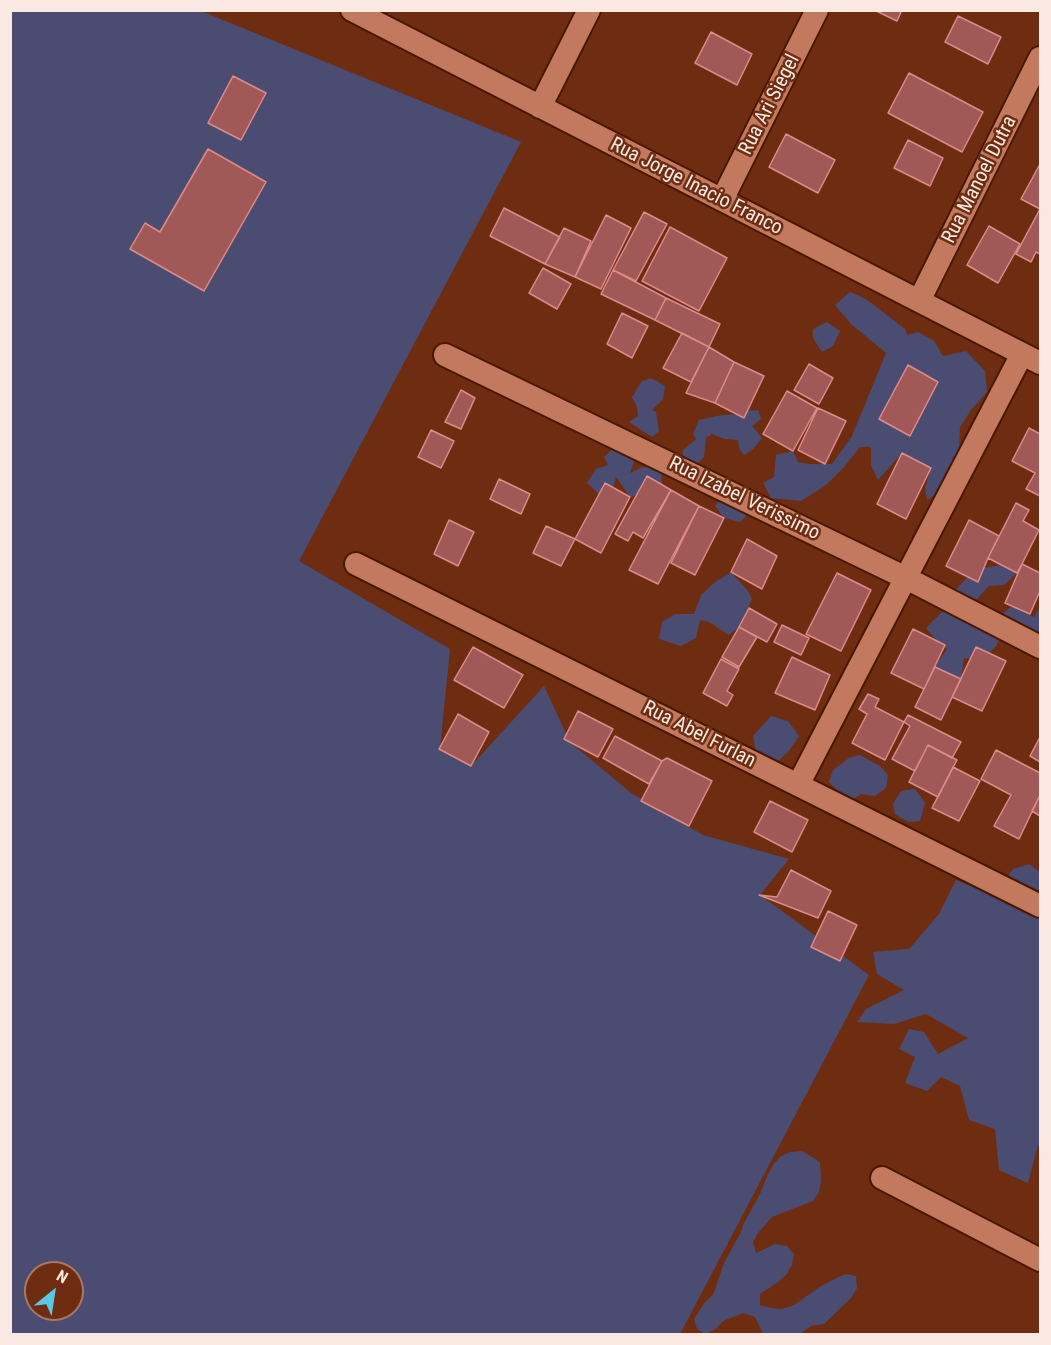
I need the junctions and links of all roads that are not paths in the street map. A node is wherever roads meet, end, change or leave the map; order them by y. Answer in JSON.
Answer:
{"nodes":[{"id":1,"x":352,"y":10,"type":"edge"},
{"id":2,"x":589,"y":10,"type":"edge"},
{"id":3,"x":817,"y":10,"type":"edge"},
{"id":4,"x":1041,"y":58,"type":"edge"},
{"id":5,"x":540,"y":107,"type":"junction"},
{"id":6,"x":722,"y":200,"type":"junction"},
{"id":7,"x":919,"y":301,"type":"junction"},
{"id":8,"x":445,"y":355,"type":"dead end"},
{"id":9,"x":1031,"y":359,"type":"edge"},
{"id":10,"x":356,"y":564,"type":"dead end"},
{"id":11,"x":906,"y":578,"type":"junction"},
{"id":12,"x":1041,"y":647,"type":"edge"},
{"id":13,"x":798,"y":785,"type":"junction"},
{"id":14,"x":1041,"y":906,"type":"edge"},
{"id":15,"x":882,"y":1178,"type":"dead end"},
{"id":16,"x":1041,"y":1260,"type":"edge"}],
"edges":[{"from":1,"to":5,"type":"street","name":"Rua Jorge Inacio Franco"},
{"from":2,"to":5,"type":"street"},
{"from":3,"to":6,"type":"street","name":"Rua Ari Siegel"},
{"from":4,"to":7,"type":"street","name":"Rua Manoel Dutra"},
{"from":5,"to":6,"type":"street","name":"Rua Jorge Inacio Franco"},
{"from":6,"to":7,"type":"street","name":"Rua Jorge Inacio Franco"},
{"from":7,"to":9,"type":"street","name":"Rua Jorge Inacio Franco"},
{"from":8,"to":11,"type":"street","name":"Rua Izabel Verissimo"},
{"from":9,"to":11,"type":"street"},
{"from":10,"to":13,"type":"street","name":"Rua Abel Furlan"},
{"from":11,"to":12,"type":"street","name":"Rua Izabel Verissimo"},
{"from":11,"to":13,"type":"street"},
{"from":13,"to":14,"type":"street","name":"Rua Abel Furlan"},
{"from":15,"to":16,"type":"street"}]}
